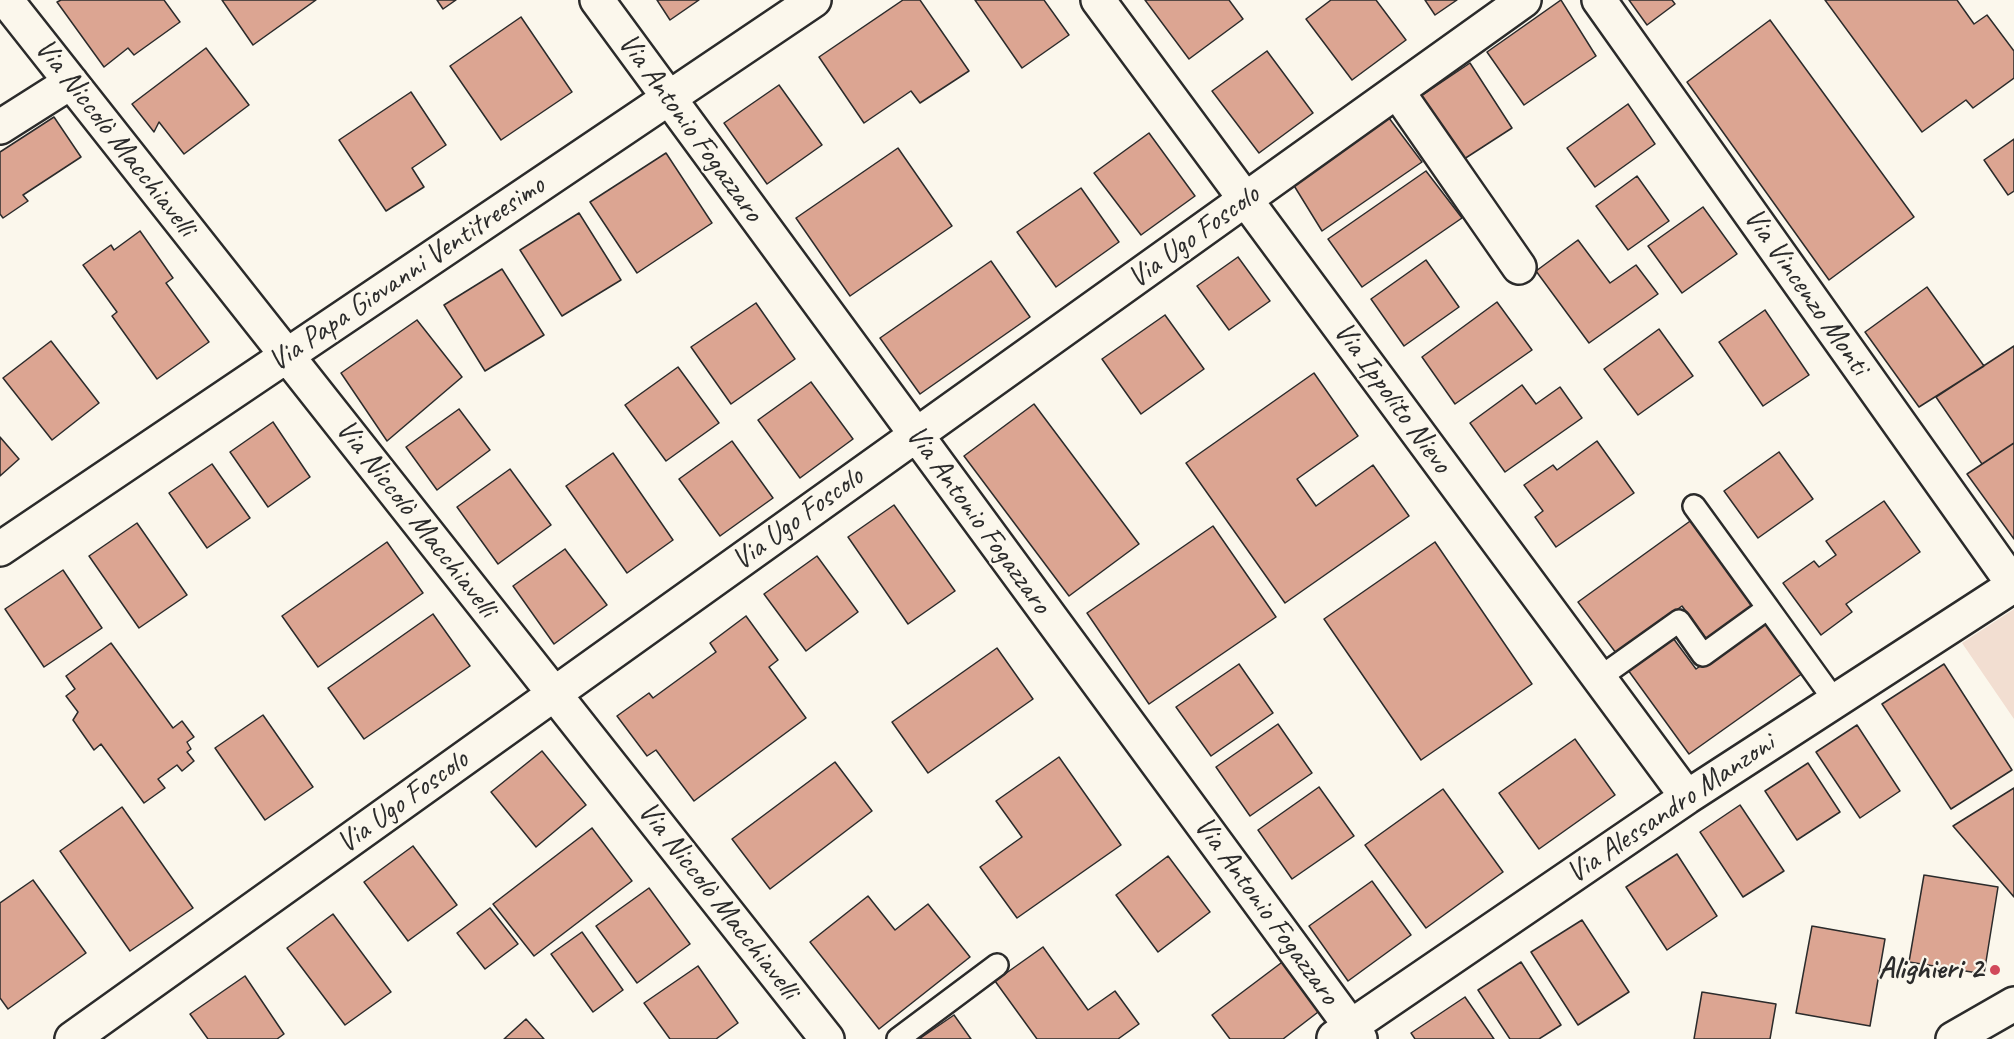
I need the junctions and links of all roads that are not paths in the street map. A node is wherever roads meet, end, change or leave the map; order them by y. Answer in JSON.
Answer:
{"nodes":[{"id":1,"x":6,"y":0,"type":"edge"},
{"id":2,"x":597,"y":0,"type":"edge"},
{"id":3,"x":814,"y":0,"type":"edge"},
{"id":4,"x":1098,"y":0,"type":"edge"},
{"id":5,"x":1524,"y":0,"type":"edge"},
{"id":6,"x":1599,"y":0,"type":"edge"},
{"id":7,"x":71,"y":82,"type":"junction"},
{"id":8,"x":1397,"y":92,"type":"junction"},
{"id":9,"x":667,"y":98,"type":"junction"},
{"id":10,"x":0,"y":127,"type":"edge"},
{"id":11,"x":1246,"y":200,"type":"junction"},
{"id":12,"x":1519,"y":267,"type":"dead end"},
{"id":13,"x":286,"y":355,"type":"junction"},
{"id":14,"x":915,"y":435,"type":"junction"},
{"id":15,"x":1694,"y":506,"type":"dead end"},
{"id":16,"x":0,"y":549,"type":"edge"},
{"id":17,"x":2014,"y":585,"type":"edge"},
{"id":18,"x":1768,"y":608,"type":"junction"},
{"id":19,"x":1599,"y":678,"type":"junction"},
{"id":20,"x":554,"y":694,"type":"junction"},
{"id":21,"x":1835,"y":701,"type":"junction"},
{"id":22,"x":1687,"y":796,"type":"junction"},
{"id":23,"x":998,"y":965,"type":"dead end"},
{"id":24,"x":2014,"y":1004,"type":"edge"},
{"id":25,"x":1348,"y":1034,"type":"edge"},
{"id":26,"x":818,"y":1036,"type":"edge"},
{"id":27,"x":72,"y":1039,"type":"edge"},
{"id":28,"x":898,"y":1039,"type":"edge"},
{"id":29,"x":1953,"y":1039,"type":"edge"}],
"edges":[{"from":1,"to":7,"type":"street","name":"Via Niccolò Macchiavelli"},
{"from":2,"to":9,"type":"street","name":"Via Antonio Fogazzaro"},
{"from":3,"to":9,"type":"street","name":"Via Papa Giovanni Ventitreesimo"},
{"from":4,"to":11,"type":"street","name":"Via Ippolito Nievo"},
{"from":5,"to":8,"type":"street","name":"Via Ugo Foscolo"},
{"from":6,"to":17,"type":"street","name":"Via Vincenzo Monti"},
{"from":7,"to":10,"type":"street"},
{"from":7,"to":13,"type":"street","name":"Via Niccolò Macchiavelli"},
{"from":8,"to":11,"type":"street","name":"Via Ugo Foscolo"},
{"from":8,"to":12,"type":"street"},
{"from":9,"to":13,"type":"street","name":"Via Papa Giovanni Ventitreesimo"},
{"from":9,"to":14,"type":"street","name":"Via Antonio Fogazzaro"},
{"from":11,"to":14,"type":"street","name":"Via Ugo Foscolo"},
{"from":11,"to":19,"type":"street","name":"Via Ippolito Nievo"},
{"from":13,"to":16,"type":"street","name":"Via Papa Giovanni Ventitreesimo"},
{"from":13,"to":20,"type":"street","name":"Via Niccolò Macchiavelli"},
{"from":14,"to":20,"type":"street","name":"Via Ugo Foscolo"},
{"from":14,"to":25,"type":"street","name":"Via Antonio Fogazzaro"},
{"from":15,"to":18,"type":"lane"},
{"from":17,"to":21,"type":"street","name":"Via Alessandro Manzoni"},
{"from":18,"to":19,"type":"lane"},
{"from":18,"to":21,"type":"lane"},
{"from":19,"to":22,"type":"street","name":"Via Ippolito Nievo"},
{"from":20,"to":26,"type":"street","name":"Via Niccolò Macchiavelli"},
{"from":20,"to":27,"type":"street","name":"Via Ugo Foscolo"},
{"from":21,"to":22,"type":"street","name":"Via Alessandro Manzoni"},
{"from":22,"to":25,"type":"street","name":"Via Alessandro Manzoni"},
{"from":23,"to":28,"type":"lane"},
{"from":24,"to":29,"type":"street"}]}
